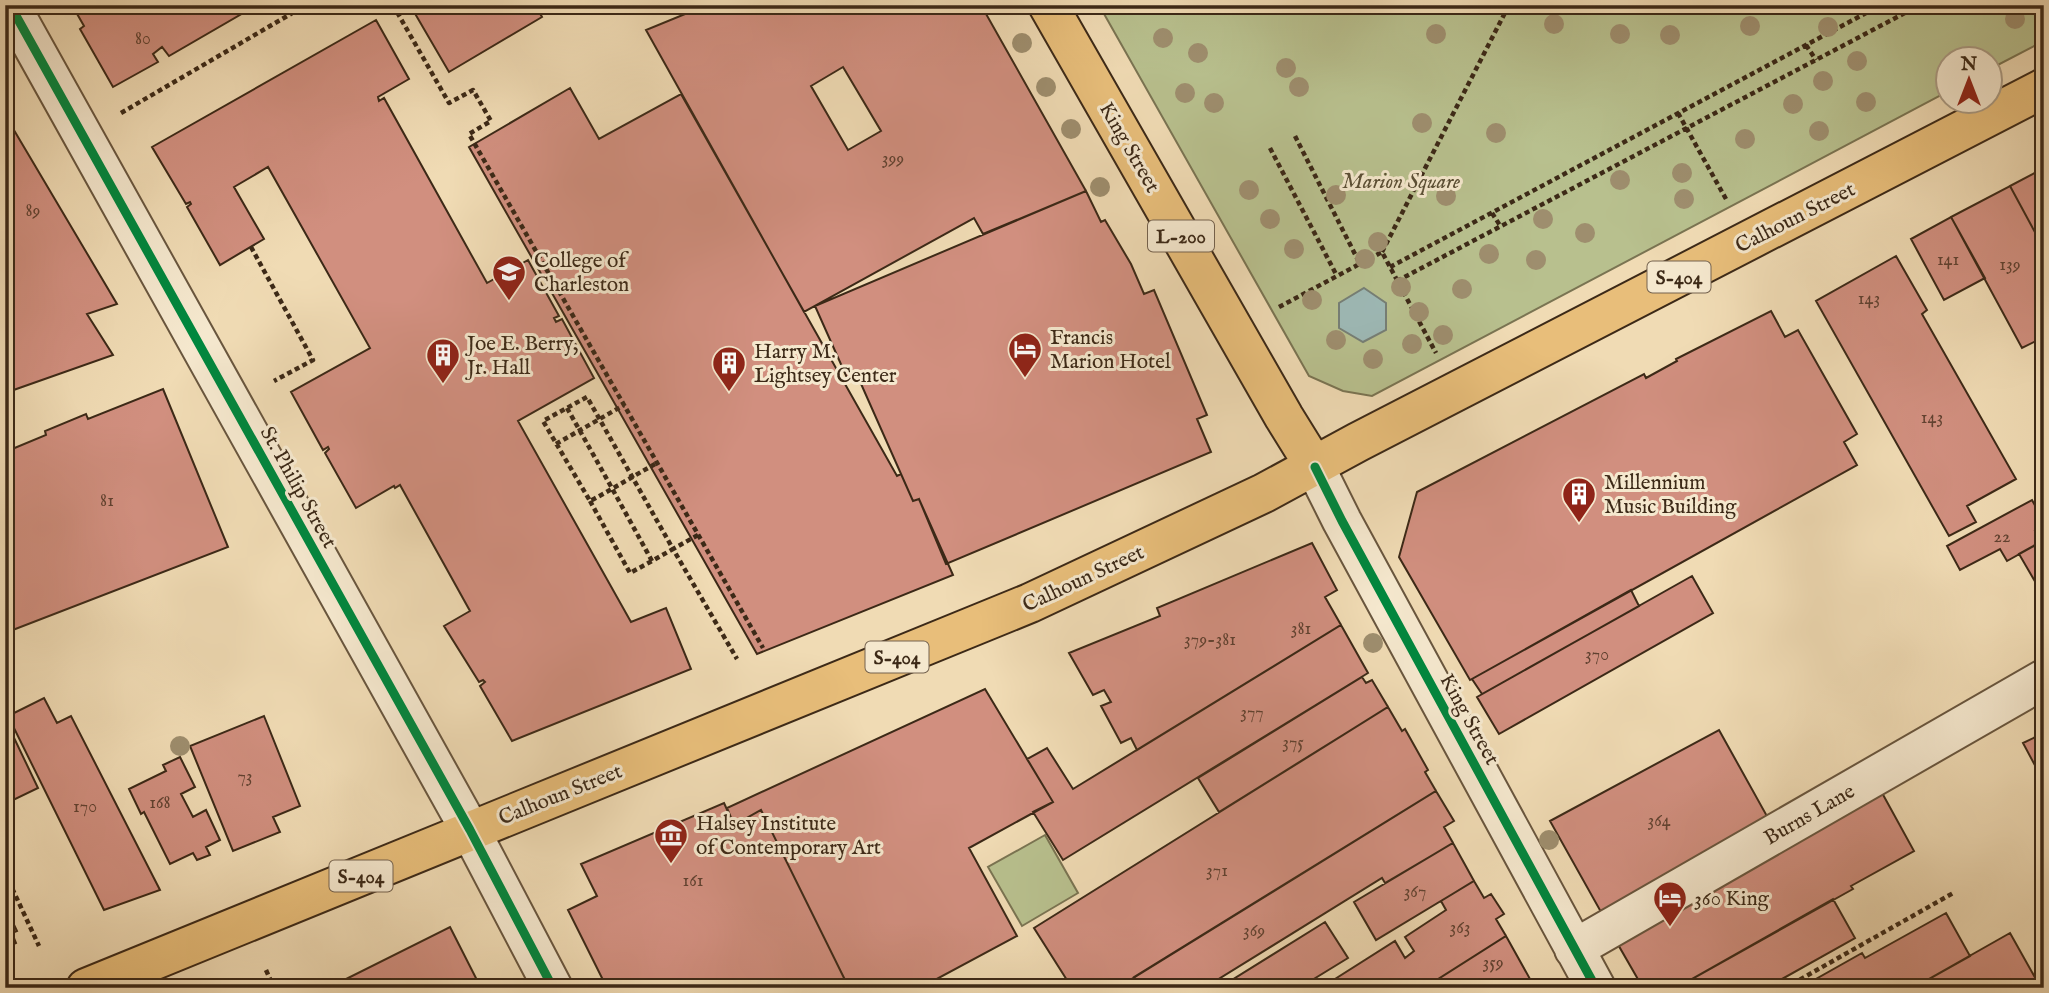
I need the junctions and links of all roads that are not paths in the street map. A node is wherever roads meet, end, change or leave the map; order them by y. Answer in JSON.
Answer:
{"nodes":[{"id":1,"x":10,"y":5,"type":"edge"},
{"id":2,"x":1048,"y":5,"type":"edge"},
{"id":3,"x":2044,"y":88,"type":"edge"},
{"id":4,"x":1315,"y":467,"type":"junction"},
{"id":5,"x":2044,"y":679,"type":"edge"},
{"id":6,"x":470,"y":830,"type":"junction"},
{"id":7,"x":1574,"y":949,"type":"junction"},
{"id":8,"x":86,"y":988,"type":"edge"},
{"id":9,"x":552,"y":988,"type":"edge"},
{"id":10,"x":1596,"y":988,"type":"edge"}],
"edges":[{"from":1,"to":6,"type":"street","name":"St. Philip Street"},
{"from":2,"to":4,"type":"main road","name":"King Street","number":"L-200"},
{"from":3,"to":4,"type":"main road","name":"Calhoun Street","number":"S-404"},
{"from":4,"to":6,"type":"main road","name":"Calhoun Street","number":"S-404"},
{"from":4,"to":7,"type":"street","name":"King Street"},
{"from":5,"to":7,"type":"street","name":"Burns Lane"},
{"from":6,"to":8,"type":"main road","name":"Calhoun Street","number":"S-404"},
{"from":6,"to":9,"type":"street","name":"St. Philip Street"},
{"from":7,"to":10,"type":"street","name":"King Street"}]}
